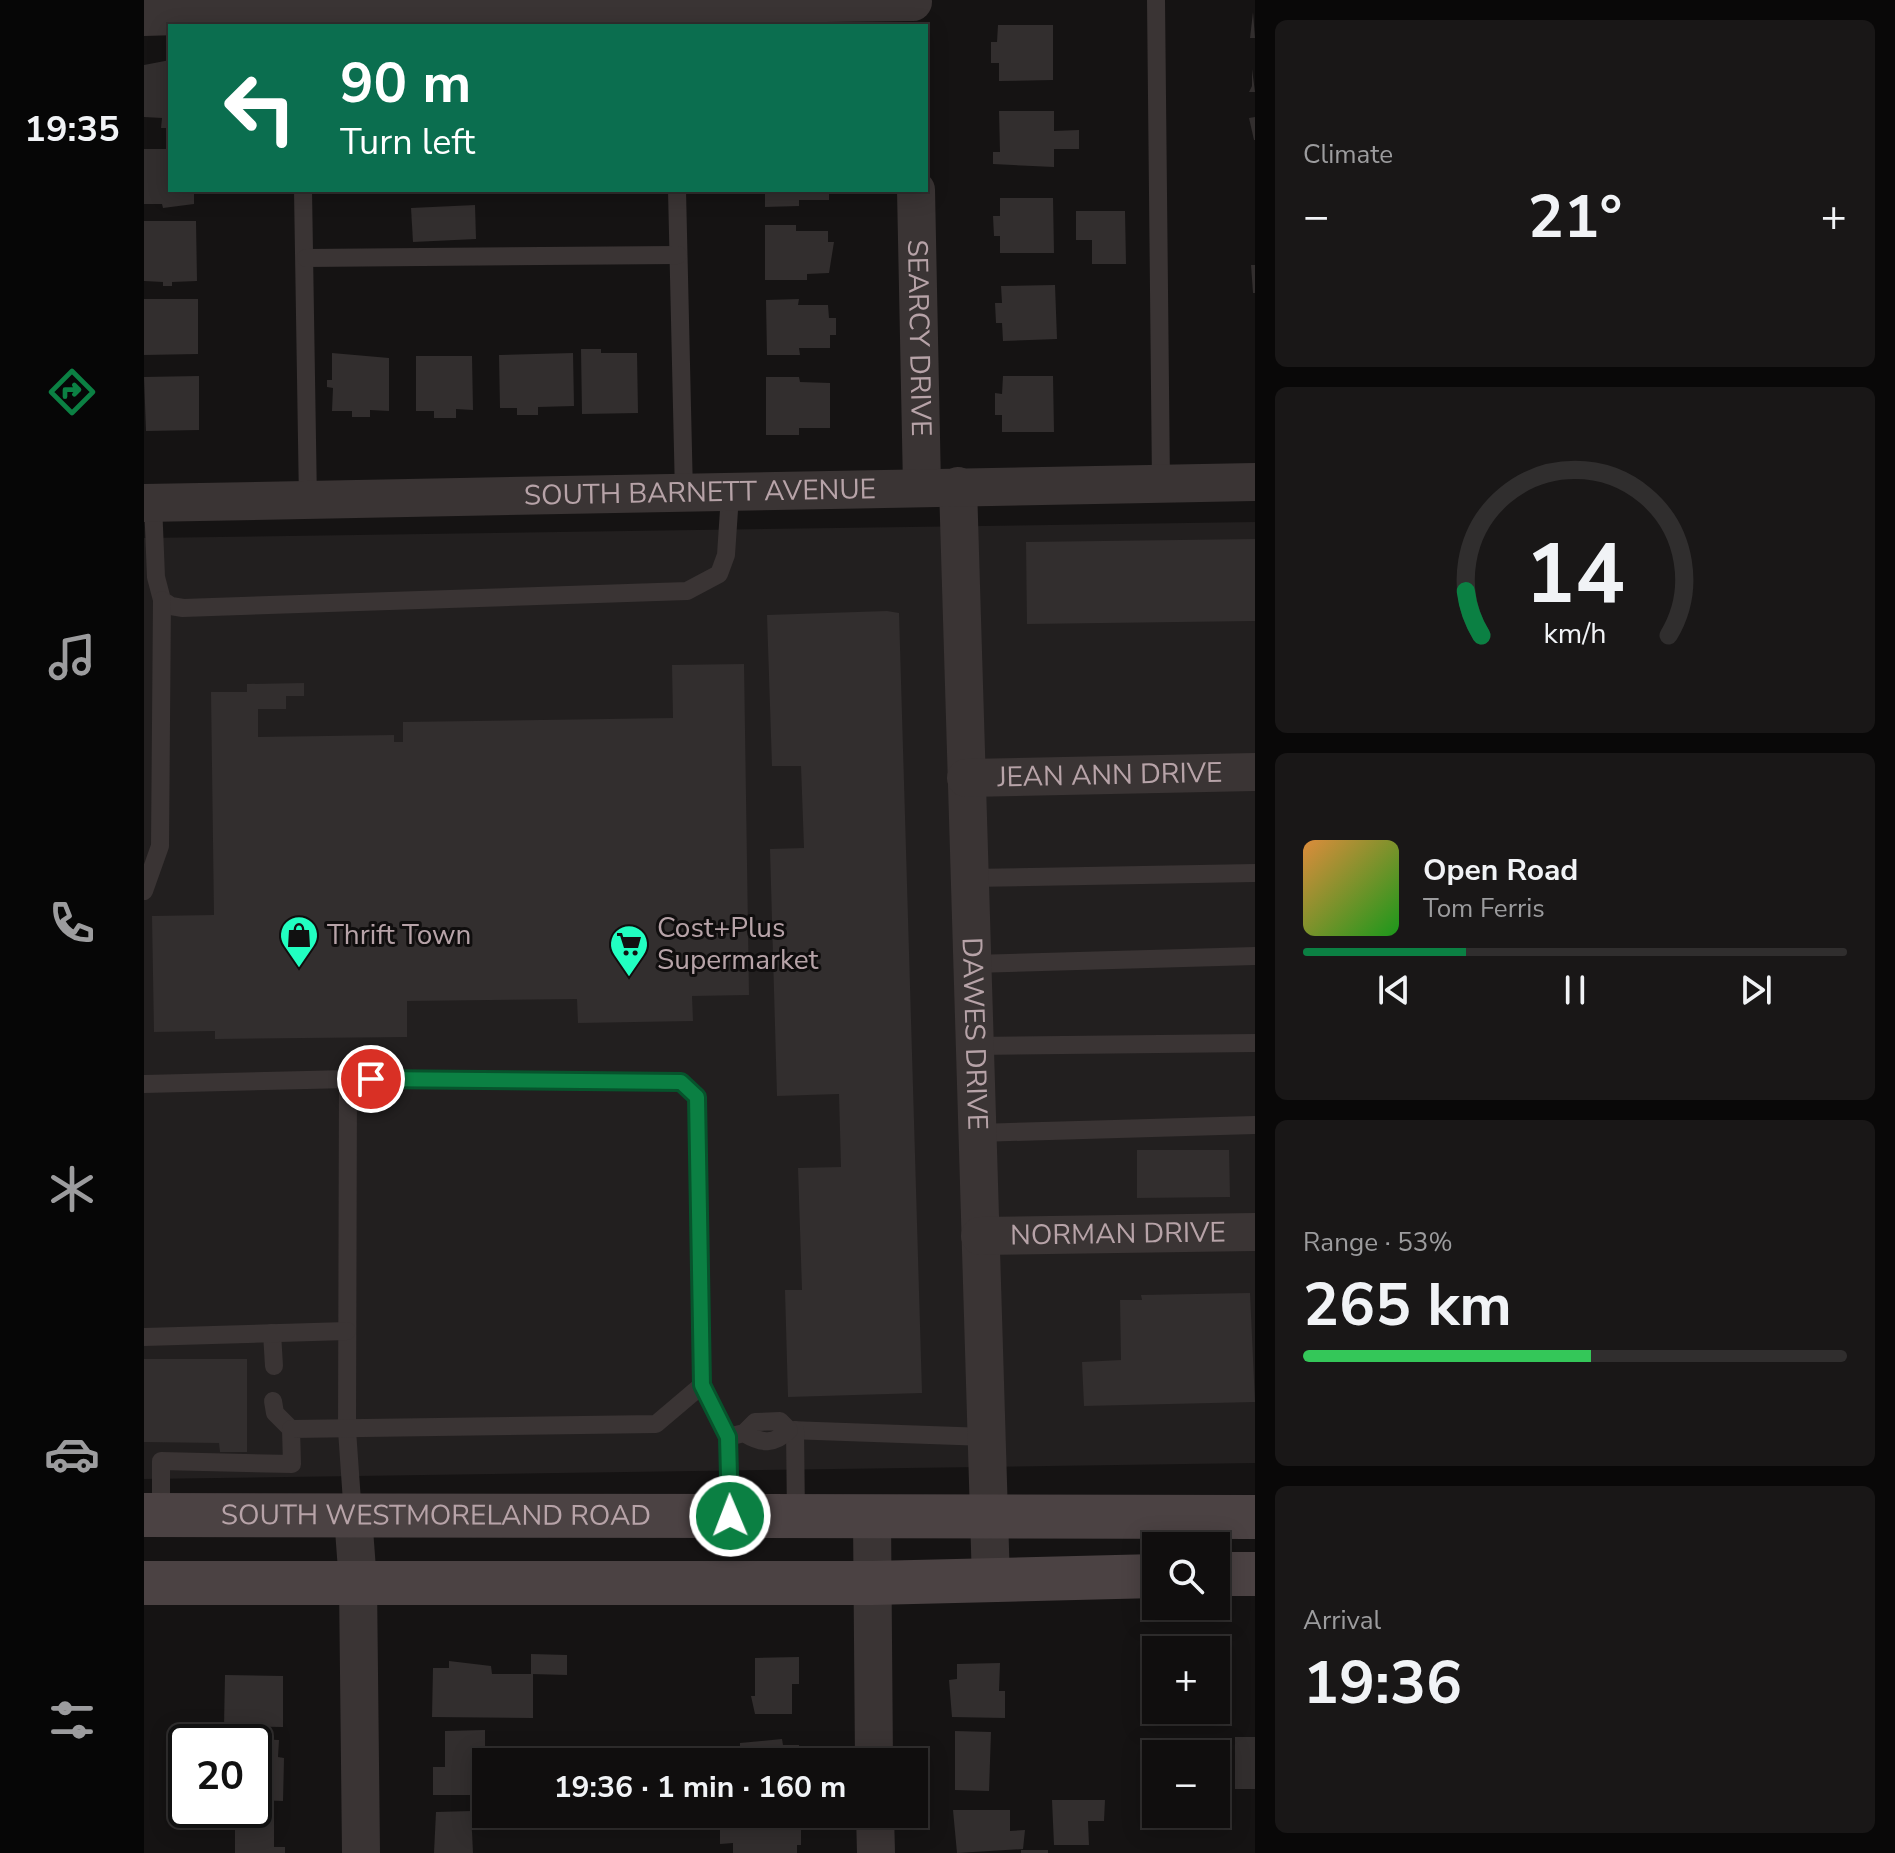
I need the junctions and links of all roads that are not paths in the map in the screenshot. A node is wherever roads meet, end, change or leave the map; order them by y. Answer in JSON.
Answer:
{"nodes":[{"id":1,"x":1156,"y":0,"type":"edge"},
{"id":2,"x":830,"y":2,"type":"edge"},
{"id":3,"x":489,"y":4,"type":"edge"},
{"id":4,"x":913,"y":9,"type":"edge"},
{"id":5,"x":673,"y":15,"type":"edge"},
{"id":6,"x":144,"y":17,"type":"edge"},
{"id":7,"x":296,"y":20,"type":"edge"},
{"id":8,"x":303,"y":192,"type":"edge"},
{"id":9,"x":677,"y":192,"type":"edge"},
{"id":10,"x":916,"y":192,"type":"edge"},
{"id":11,"x":678,"y":255,"type":"junction"},
{"id":12,"x":306,"y":258,"type":"junction"},
{"id":13,"x":1255,"y":482,"type":"edge"},
{"id":14,"x":1161,"y":484,"type":"junction"},
{"id":15,"x":940,"y":486,"type":"junction"},
{"id":16,"x":684,"y":494,"type":"junction"},
{"id":17,"x":730,"y":495,"type":"junction"},
{"id":18,"x":308,"y":502,"type":"junction"},
{"id":19,"x":149,"y":503,"type":"edge"},
{"id":20,"x":162,"y":600,"type":"junction"},
{"id":21,"x":1255,"y":772,"type":"edge"},
{"id":22,"x":966,"y":778,"type":"junction"},
{"id":23,"x":1255,"y":873,"type":"edge"},
{"id":24,"x":969,"y":878,"type":"junction"},
{"id":25,"x":144,"y":891,"type":"edge"},
{"id":26,"x":1255,"y":956,"type":"edge"},
{"id":27,"x":972,"y":964,"type":"junction"},
{"id":28,"x":1255,"y":1043,"type":"edge"},
{"id":29,"x":974,"y":1046,"type":"junction"},
{"id":30,"x":348,"y":1079,"type":"junction"},
{"id":31,"x":144,"y":1084,"type":"edge"},
{"id":32,"x":1255,"y":1125,"type":"edge"},
{"id":33,"x":977,"y":1133,"type":"junction"},
{"id":34,"x":1255,"y":1232,"type":"edge"},
{"id":35,"x":980,"y":1236,"type":"junction"},
{"id":36,"x":347,"y":1331,"type":"junction"},
{"id":37,"x":272,"y":1333,"type":"junction"},
{"id":38,"x":144,"y":1337,"type":"edge"},
{"id":39,"x":274,"y":1366,"type":"dead end"},
{"id":40,"x":702,"y":1385,"type":"junction"},
{"id":41,"x":273,"y":1401,"type":"dead end"},
{"id":42,"x":291,"y":1429,"type":"junction"},
{"id":43,"x":347,"y":1430,"type":"junction"},
{"id":44,"x":792,"y":1430,"type":"junction"},
{"id":45,"x":736,"y":1435,"type":"junction"},
{"id":46,"x":986,"y":1437,"type":"junction"},
{"id":47,"x":153,"y":1461,"type":"edge"},
{"id":48,"x":153,"y":1515,"type":"edge"},
{"id":49,"x":353,"y":1516,"type":"junction"},
{"id":50,"x":730,"y":1516,"type":"junction"},
{"id":51,"x":796,"y":1517,"type":"junction"},
{"id":52,"x":1255,"y":1517,"type":"edge"},
{"id":53,"x":872,"y":1518,"type":"junction"},
{"id":54,"x":989,"y":1518,"type":"junction"},
{"id":55,"x":1230,"y":1574,"type":"edge"},
{"id":56,"x":1255,"y":1574,"type":"edge"},
{"id":57,"x":1142,"y":1577,"type":"edge"},
{"id":58,"x":991,"y":1582,"type":"junction"},
{"id":59,"x":144,"y":1583,"type":"edge"},
{"id":60,"x":358,"y":1583,"type":"junction"},
{"id":61,"x":872,"y":1583,"type":"junction"},
{"id":62,"x":874,"y":1748,"type":"edge"},
{"id":63,"x":875,"y":1828,"type":"edge"},
{"id":64,"x":361,"y":1853,"type":"edge"},
{"id":65,"x":876,"y":1853,"type":"edge"}],
"edges":[{"from":1,"to":14,"type":"lane"},
{"from":2,"to":4,"type":"street"},
{"from":2,"to":5,"type":"street"},
{"from":3,"to":5,"type":"street"},
{"from":3,"to":7,"type":"street"},
{"from":6,"to":7,"type":"street"},
{"from":8,"to":12,"type":"lane"},
{"from":9,"to":11,"type":"lane"},
{"from":10,"to":15,"type":"street","name":"SEARCY DRIVE"},
{"from":11,"to":12,"type":"lane"},
{"from":11,"to":16,"type":"lane"},
{"from":12,"to":18,"type":"lane"},
{"from":13,"to":14,"type":"street","name":"SOUTH BARNETT AVENUE"},
{"from":14,"to":15,"type":"street","name":"SOUTH BARNETT AVENUE"},
{"from":15,"to":17,"type":"street","name":"SOUTH BARNETT AVENUE"},
{"from":15,"to":22,"type":"street","name":"DAWES DRIVE"},
{"from":16,"to":17,"type":"street","name":"SOUTH BARNETT AVENUE"},
{"from":16,"to":18,"type":"street","name":"SOUTH BARNETT AVENUE"},
{"from":17,"to":20,"type":"lane"},
{"from":18,"to":19,"type":"street","name":"SOUTH BARNETT AVENUE"},
{"from":19,"to":20,"type":"lane"},
{"from":20,"to":25,"type":"lane"},
{"from":21,"to":22,"type":"street","name":"JEAN ANN DRIVE"},
{"from":22,"to":24,"type":"street","name":"DAWES DRIVE"},
{"from":23,"to":24,"type":"lane"},
{"from":24,"to":27,"type":"street","name":"DAWES DRIVE"},
{"from":26,"to":27,"type":"lane"},
{"from":27,"to":29,"type":"street","name":"DAWES DRIVE"},
{"from":28,"to":29,"type":"lane"},
{"from":29,"to":33,"type":"street","name":"DAWES DRIVE"},
{"from":30,"to":31,"type":"lane"},
{"from":30,"to":36,"type":"lane"},
{"from":30,"to":40,"type":"lane"},
{"from":32,"to":33,"type":"lane"},
{"from":33,"to":35,"type":"street","name":"DAWES DRIVE"},
{"from":34,"to":35,"type":"street","name":"NORMAN DRIVE"},
{"from":35,"to":46,"type":"street","name":"DAWES DRIVE"},
{"from":36,"to":37,"type":"lane"},
{"from":36,"to":43,"type":"lane"},
{"from":37,"to":38,"type":"lane"},
{"from":37,"to":39,"type":"lane"},
{"from":40,"to":43,"type":"lane"},
{"from":40,"to":45,"type":"lane"},
{"from":41,"to":42,"type":"lane"},
{"from":42,"to":43,"type":"lane"},
{"from":42,"to":47,"type":"lane"},
{"from":43,"to":49,"type":"lane"},
{"from":44,"to":45,"type":"lane"},
{"from":44,"to":46,"type":"lane"},
{"from":44,"to":51,"type":"lane"},
{"from":45,"to":50,"type":"lane"},
{"from":46,"to":54,"type":"street","name":"DAWES DRIVE"},
{"from":47,"to":48,"type":"lane"},
{"from":48,"to":49,"type":"main road","name":"SOUTH WESTMORELAND ROAD"},
{"from":49,"to":50,"type":"main road","name":"SOUTH WESTMORELAND ROAD"},
{"from":49,"to":60,"type":"street"},
{"from":50,"to":51,"type":"main road","name":"SOUTH WESTMORELAND ROAD"},
{"from":51,"to":53,"type":"main road","name":"SOUTH WESTMORELAND ROAD"},
{"from":52,"to":54,"type":"main road","name":"SOUTH WESTMORELAND ROAD"},
{"from":53,"to":54,"type":"main road","name":"SOUTH WESTMORELAND ROAD"},
{"from":53,"to":61,"type":"street"},
{"from":54,"to":58,"type":"street","name":"DAWES DRIVE"},
{"from":55,"to":56,"type":"main road"},
{"from":57,"to":58,"type":"main road"},
{"from":58,"to":61,"type":"main road"},
{"from":59,"to":60,"type":"main road"},
{"from":60,"to":61,"type":"main road"},
{"from":60,"to":64,"type":"street"},
{"from":61,"to":62,"type":"street"},
{"from":63,"to":65,"type":"street"}]}
